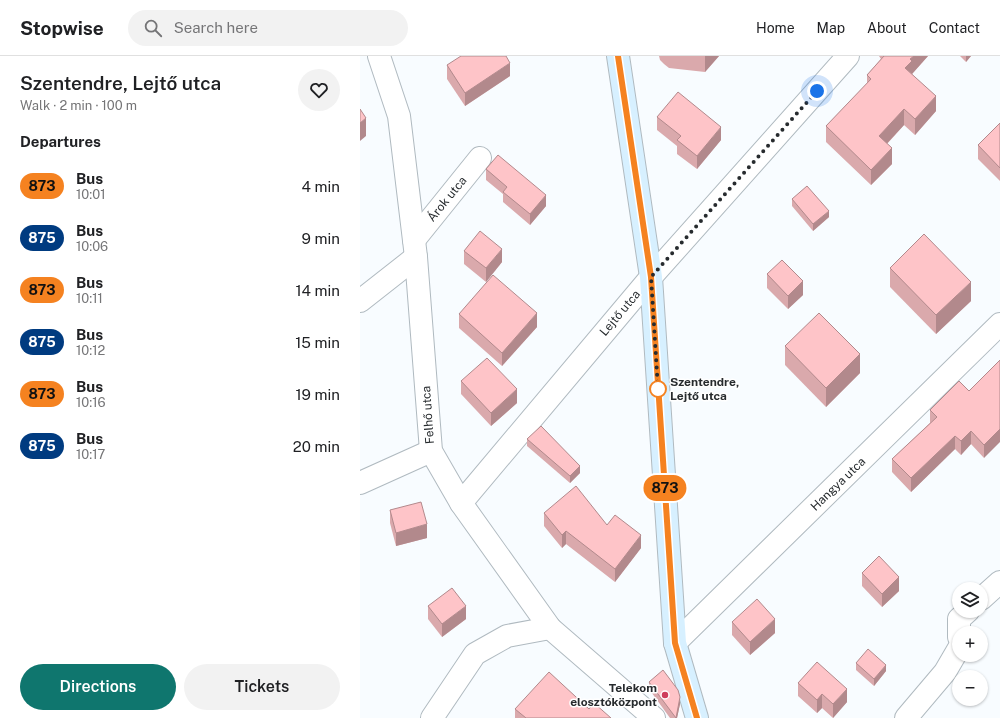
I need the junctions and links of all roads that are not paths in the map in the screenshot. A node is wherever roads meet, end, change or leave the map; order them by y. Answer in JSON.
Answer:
{"nodes":[{"id":1,"x":378,"y":56,"type":"edge"},
{"id":2,"x":618,"y":56,"type":"edge"},
{"id":3,"x":848,"y":56,"type":"edge"},
{"id":4,"x":480,"y":158,"type":"dead end"},
{"id":5,"x":415,"y":248,"type":"junction"},
{"id":6,"x":651,"y":277,"type":"junction"},
{"id":7,"x":360,"y":301,"type":"edge"},
{"id":8,"x":1000,"y":324,"type":"edge"},
{"id":9,"x":431,"y":451,"type":"junction"},
{"id":10,"x":360,"y":483,"type":"edge"},
{"id":11,"x":461,"y":503,"type":"junction"},
{"id":12,"x":1000,"y":582,"type":"edge"},
{"id":13,"x":988,"y":593,"type":"edge"},
{"id":14,"x":550,"y":628,"type":"junction"},
{"id":15,"x":675,"y":643,"type":"junction"},
{"id":16,"x":952,"y":660,"type":"edge"},
{"id":17,"x":432,"y":718,"type":"edge"},
{"id":18,"x":654,"y":718,"type":"edge"},
{"id":19,"x":697,"y":718,"type":"edge"},
{"id":20,"x":906,"y":718,"type":"edge"}],
"edges":[{"from":1,"to":5,"type":"street","name":"Felhő utca"},
{"from":2,"to":6,"type":"street"},
{"from":3,"to":6,"type":"street","name":"Lejtő utca"},
{"from":4,"to":5,"type":"street","name":"Árok utca"},
{"from":5,"to":7,"type":"street","name":"Árok utca"},
{"from":5,"to":9,"type":"street","name":"Felhő utca"},
{"from":6,"to":11,"type":"street","name":"Lejtő utca"},
{"from":6,"to":15,"type":"street"},
{"from":8,"to":15,"type":"street","name":"Hangya utca"},
{"from":9,"to":10,"type":"street"},
{"from":9,"to":11,"type":"street","name":"Felhő utca"},
{"from":11,"to":14,"type":"street","name":"Felhő utca"},
{"from":12,"to":13,"type":"street"},
{"from":14,"to":17,"type":"street"},
{"from":14,"to":18,"type":"street","name":"Felhő utca"},
{"from":15,"to":19,"type":"street"},
{"from":16,"to":20,"type":"street"}]}
